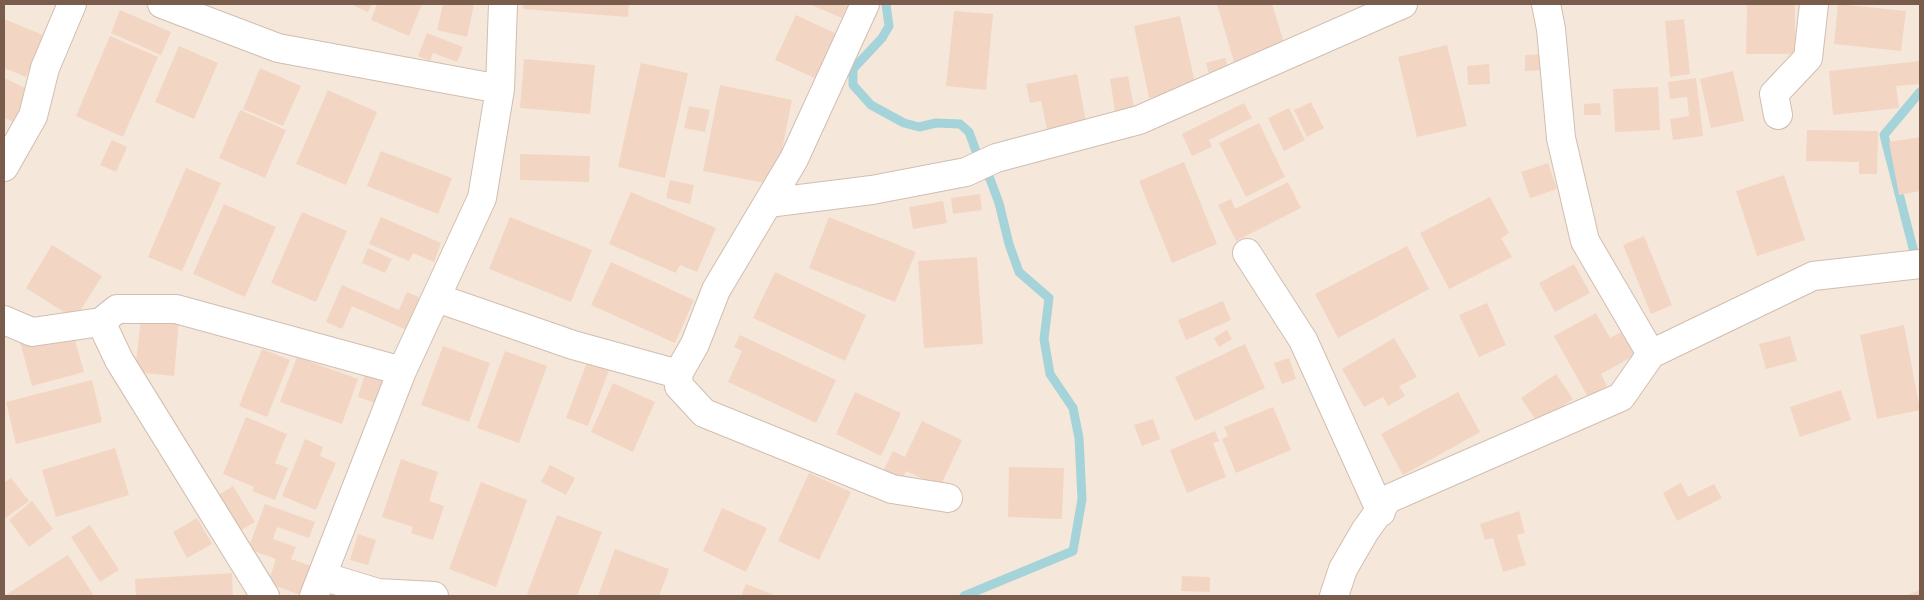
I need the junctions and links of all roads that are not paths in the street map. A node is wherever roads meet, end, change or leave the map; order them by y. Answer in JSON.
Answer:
{"nodes":[{"id":1,"x":72,"y":4,"type":"edge"},
{"id":2,"x":162,"y":4,"type":"edge"},
{"id":3,"x":504,"y":4,"type":"edge"},
{"id":4,"x":865,"y":4,"type":"edge"},
{"id":5,"x":1403,"y":4,"type":"edge"},
{"id":6,"x":1546,"y":4,"type":"edge"},
{"id":7,"x":1814,"y":4,"type":"edge"},
{"id":8,"x":500,"y":89,"type":"junction"},
{"id":9,"x":1778,"y":115,"type":"dead end"},
{"id":10,"x":4,"y":167,"type":"edge"},
{"id":11,"x":768,"y":203,"type":"junction"},
{"id":12,"x":1247,"y":253,"type":"dead end"},
{"id":13,"x":1920,"y":264,"type":"edge"},
{"id":14,"x":437,"y":298,"type":"junction"},
{"id":15,"x":4,"y":320,"type":"edge"},
{"id":16,"x":101,"y":322,"type":"junction"},
{"id":17,"x":1651,"y":354,"type":"junction"},
{"id":18,"x":402,"y":371,"type":"junction"},
{"id":19,"x":678,"y":374,"type":"junction"},
{"id":20,"x":948,"y":498,"type":"dead end"},
{"id":21,"x":1381,"y":512,"type":"junction"},
{"id":22,"x":318,"y":586,"type":"edge"},
{"id":23,"x":265,"y":596,"type":"edge"},
{"id":24,"x":434,"y":596,"type":"edge"},
{"id":25,"x":1334,"y":596,"type":"edge"}],
"edges":[{"from":1,"to":10,"type":"street"},
{"from":2,"to":8,"type":"street"},
{"from":3,"to":8,"type":"street"},
{"from":4,"to":11,"type":"street"},
{"from":5,"to":11,"type":"street"},
{"from":6,"to":17,"type":"street"},
{"from":7,"to":9,"type":"street"},
{"from":8,"to":14,"type":"street"},
{"from":11,"to":19,"type":"street"},
{"from":12,"to":21,"type":"street"},
{"from":13,"to":17,"type":"street"},
{"from":14,"to":18,"type":"street"},
{"from":14,"to":19,"type":"street"},
{"from":15,"to":16,"type":"street"},
{"from":16,"to":18,"type":"street"},
{"from":16,"to":23,"type":"street"},
{"from":17,"to":21,"type":"street"},
{"from":18,"to":22,"type":"street"},
{"from":19,"to":20,"type":"street"},
{"from":21,"to":25,"type":"street"},
{"from":22,"to":24,"type":"street"}]}
